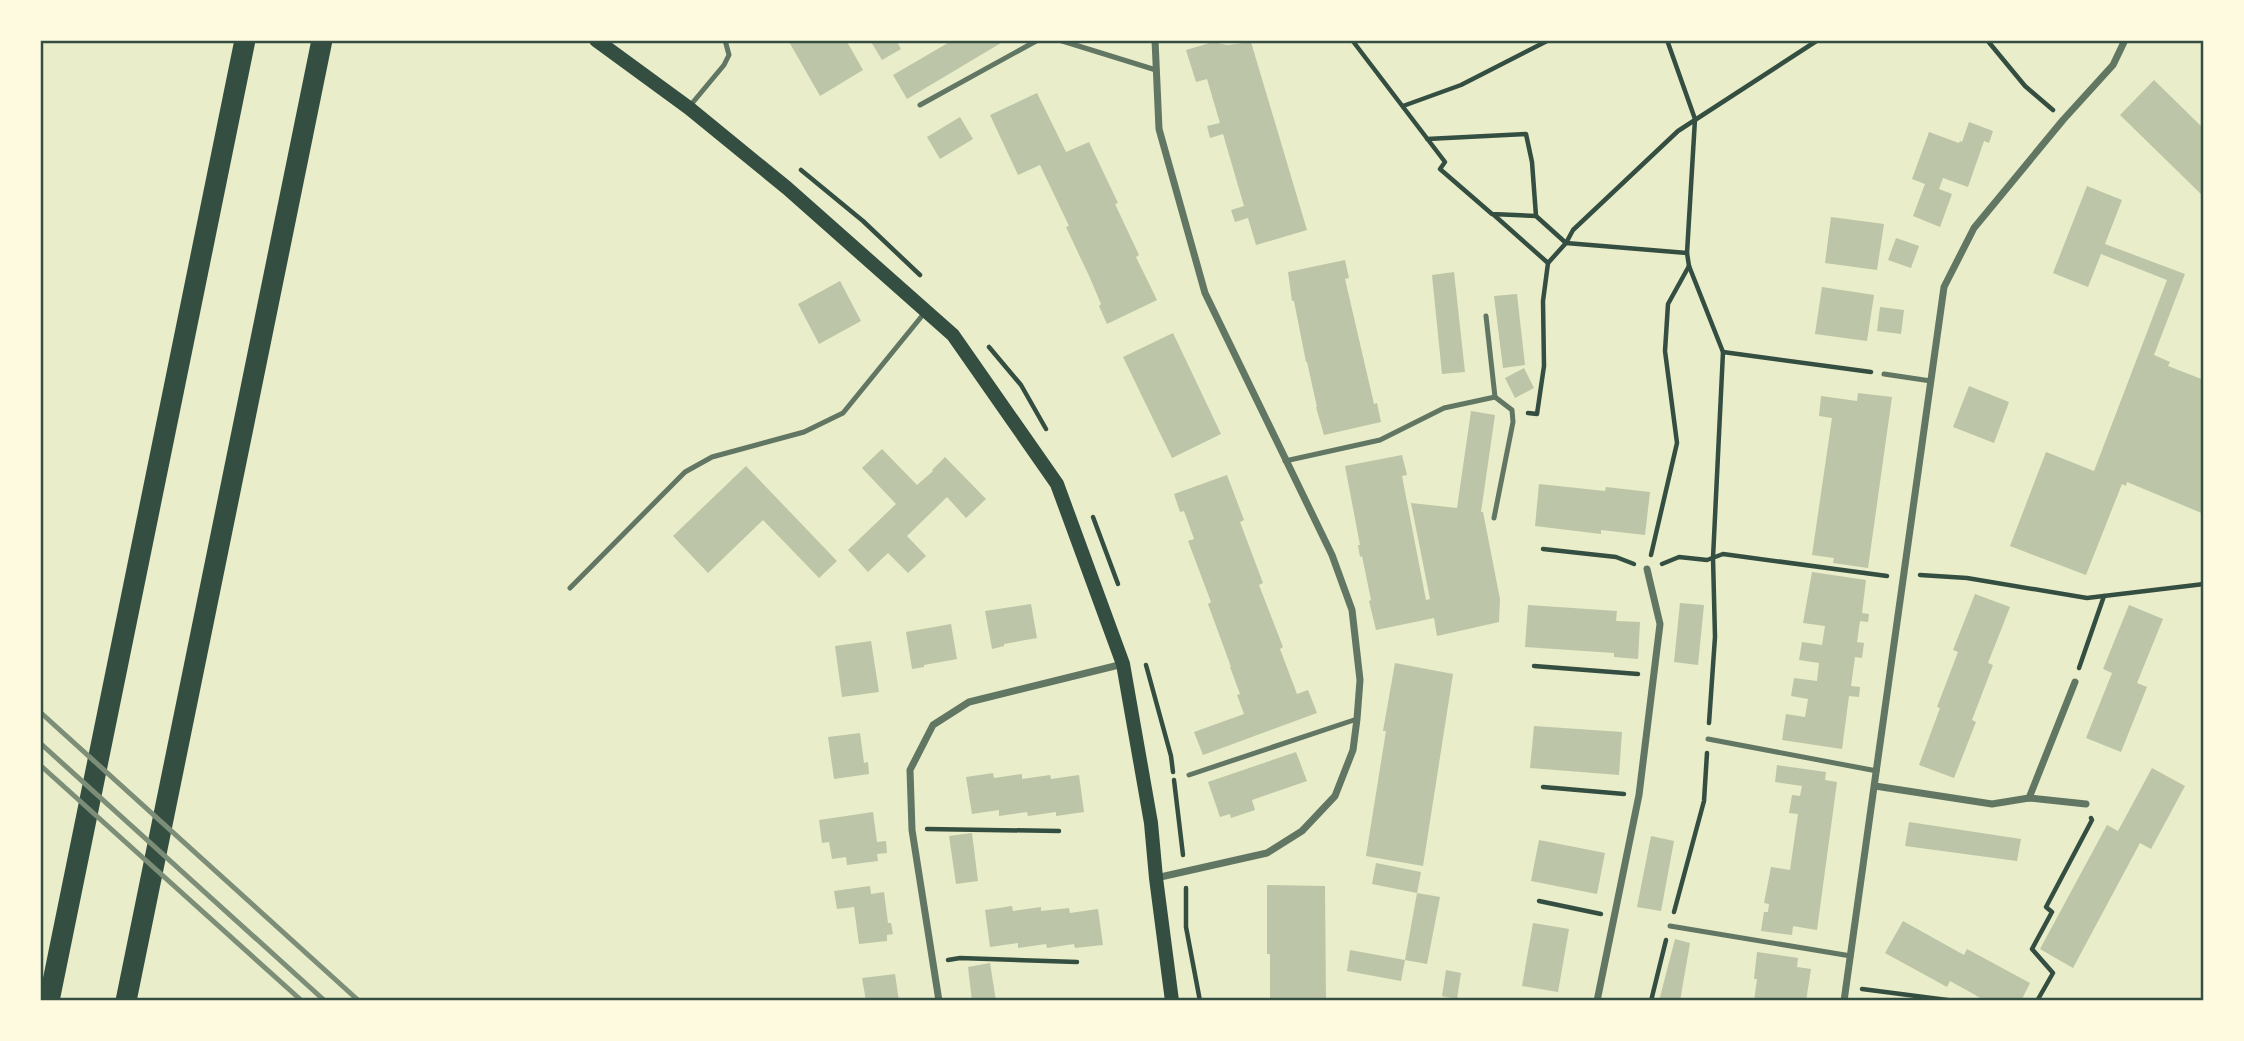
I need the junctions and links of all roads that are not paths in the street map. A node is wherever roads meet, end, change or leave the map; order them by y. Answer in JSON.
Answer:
{"nodes":[{"id":1,"x":245,"y":40,"type":"edge"},
{"id":2,"x":322,"y":40,"type":"edge"},
{"id":3,"x":596,"y":40,"type":"edge"},
{"id":4,"x":725,"y":40,"type":"edge"},
{"id":5,"x":1038,"y":40,"type":"edge"},
{"id":6,"x":1059,"y":40,"type":"edge"},
{"id":7,"x":1155,"y":40,"type":"edge"},
{"id":8,"x":2125,"y":40,"type":"edge"},
{"id":9,"x":1156,"y":71,"type":"junction"},
{"id":10,"x":920,"y":105,"type":"dead end"},
{"id":11,"x":689,"y":108,"type":"junction"},
{"id":12,"x":926,"y":311,"type":"junction"},
{"id":13,"x":1486,"y":316,"type":"dead end"},
{"id":14,"x":1884,"y":373,"type":"road end"},
{"id":15,"x":1931,"y":381,"type":"junction"},
{"id":16,"x":1495,"y":397,"type":"junction"},
{"id":17,"x":1285,"y":461,"type":"junction"},
{"id":18,"x":1494,"y":518,"type":"dead end"},
{"id":19,"x":1647,"y":569,"type":"road end"},
{"id":20,"x":570,"y":588,"type":"dead end"},
{"id":21,"x":1123,"y":664,"type":"junction"},
{"id":22,"x":2075,"y":682,"type":"road end"},
{"id":23,"x":1357,"y":719,"type":"junction"},
{"id":24,"x":1708,"y":739,"type":"road end"},
{"id":25,"x":1877,"y":771,"type":"junction"},
{"id":26,"x":1189,"y":775,"type":"dead end"},
{"id":27,"x":1875,"y":786,"type":"junction"},
{"id":28,"x":2029,"y":798,"type":"junction"},
{"id":29,"x":2086,"y":804,"type":"road end"},
{"id":30,"x":1156,"y":878,"type":"junction"},
{"id":31,"x":1670,"y":926,"type":"road end"},
{"id":32,"x":1851,"y":956,"type":"junction"},
{"id":33,"x":49,"y":1001,"type":"edge"},
{"id":34,"x":126,"y":1001,"type":"edge"},
{"id":35,"x":939,"y":1001,"type":"edge"},
{"id":36,"x":1172,"y":1001,"type":"edge"},
{"id":37,"x":1597,"y":1001,"type":"edge"},
{"id":38,"x":1844,"y":1001,"type":"edge"}],
"edges":[{"from":1,"to":33,"type":"highway"},
{"from":2,"to":34,"type":"highway"},
{"from":3,"to":11,"type":"main road"},
{"from":4,"to":11,"type":"lane"},
{"from":5,"to":10,"type":"lane"},
{"from":6,"to":9,"type":"lane"},
{"from":7,"to":9,"type":"street"},
{"from":8,"to":15,"type":"street"},
{"from":9,"to":17,"type":"street"},
{"from":11,"to":12,"type":"main road"},
{"from":12,"to":20,"type":"lane"},
{"from":12,"to":21,"type":"main road"},
{"from":13,"to":16,"type":"lane"},
{"from":14,"to":15,"type":"lane"},
{"from":15,"to":25,"type":"street"},
{"from":16,"to":17,"type":"lane"},
{"from":16,"to":18,"type":"lane"},
{"from":17,"to":23,"type":"street"},
{"from":19,"to":37,"type":"street"},
{"from":21,"to":30,"type":"main road"},
{"from":21,"to":35,"type":"street"},
{"from":22,"to":28,"type":"street"},
{"from":23,"to":26,"type":"lane"},
{"from":23,"to":30,"type":"street"},
{"from":24,"to":25,"type":"lane"},
{"from":25,"to":27,"type":"street"},
{"from":27,"to":28,"type":"street"},
{"from":27,"to":32,"type":"street"},
{"from":28,"to":29,"type":"street"},
{"from":30,"to":36,"type":"main road"},
{"from":31,"to":32,"type":"lane"},
{"from":32,"to":38,"type":"street"}]}
